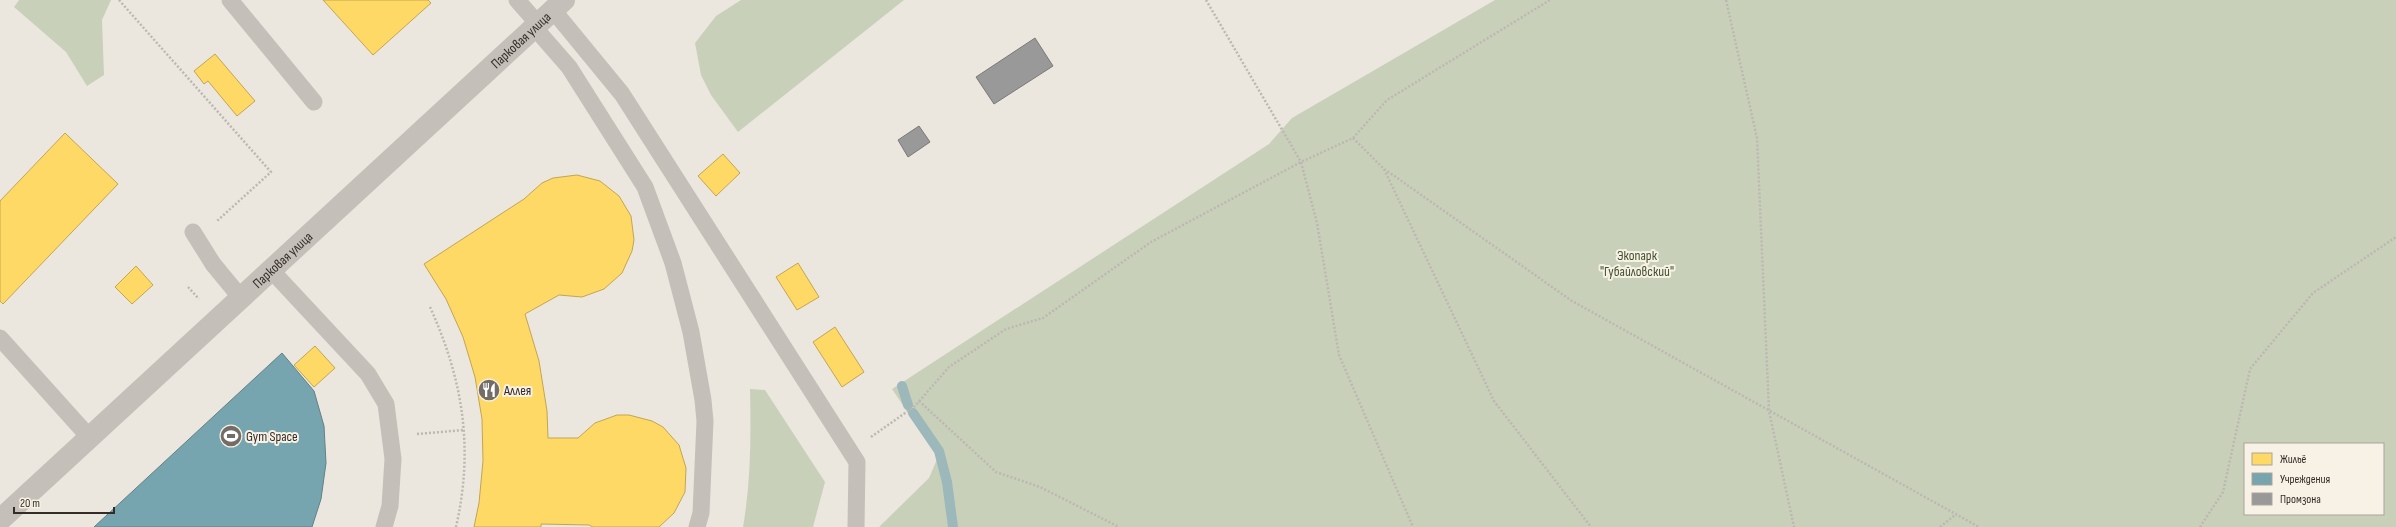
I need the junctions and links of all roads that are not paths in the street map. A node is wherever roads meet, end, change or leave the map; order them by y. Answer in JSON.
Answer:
{"nodes":[{"id":1,"x":230,"y":0,"type":"edge"},
{"id":2,"x":517,"y":0,"type":"edge"},
{"id":3,"x":549,"y":11,"type":"edge"},
{"id":4,"x":314,"y":102,"type":"dead end"},
{"id":5,"x":193,"y":232,"type":"dead end"},
{"id":6,"x":271,"y":270,"type":"junction"},
{"id":7,"x":241,"y":298,"type":"junction"},
{"id":8,"x":0,"y":338,"type":"edge"},
{"id":9,"x":90,"y":438,"type":"junction"},
{"id":10,"x":0,"y":520,"type":"edge"},
{"id":11,"x":384,"y":527,"type":"edge"},
{"id":12,"x":697,"y":527,"type":"edge"},
{"id":13,"x":856,"y":527,"type":"edge"}],
"edges":[{"from":1,"to":4,"type":"lane"},
{"from":2,"to":3,"type":"lane"},
{"from":3,"to":6,"type":"street","name":"Парковая улица"},
{"from":3,"to":12,"type":"lane"},
{"from":3,"to":13,"type":"lane"},
{"from":5,"to":7,"type":"lane"},
{"from":6,"to":7,"type":"street","name":"Парковая улица"},
{"from":6,"to":11,"type":"lane"},
{"from":7,"to":9,"type":"street","name":"Парковая улица"},
{"from":8,"to":9,"type":"lane"},
{"from":9,"to":10,"type":"street","name":"Парковая улица"}]}
